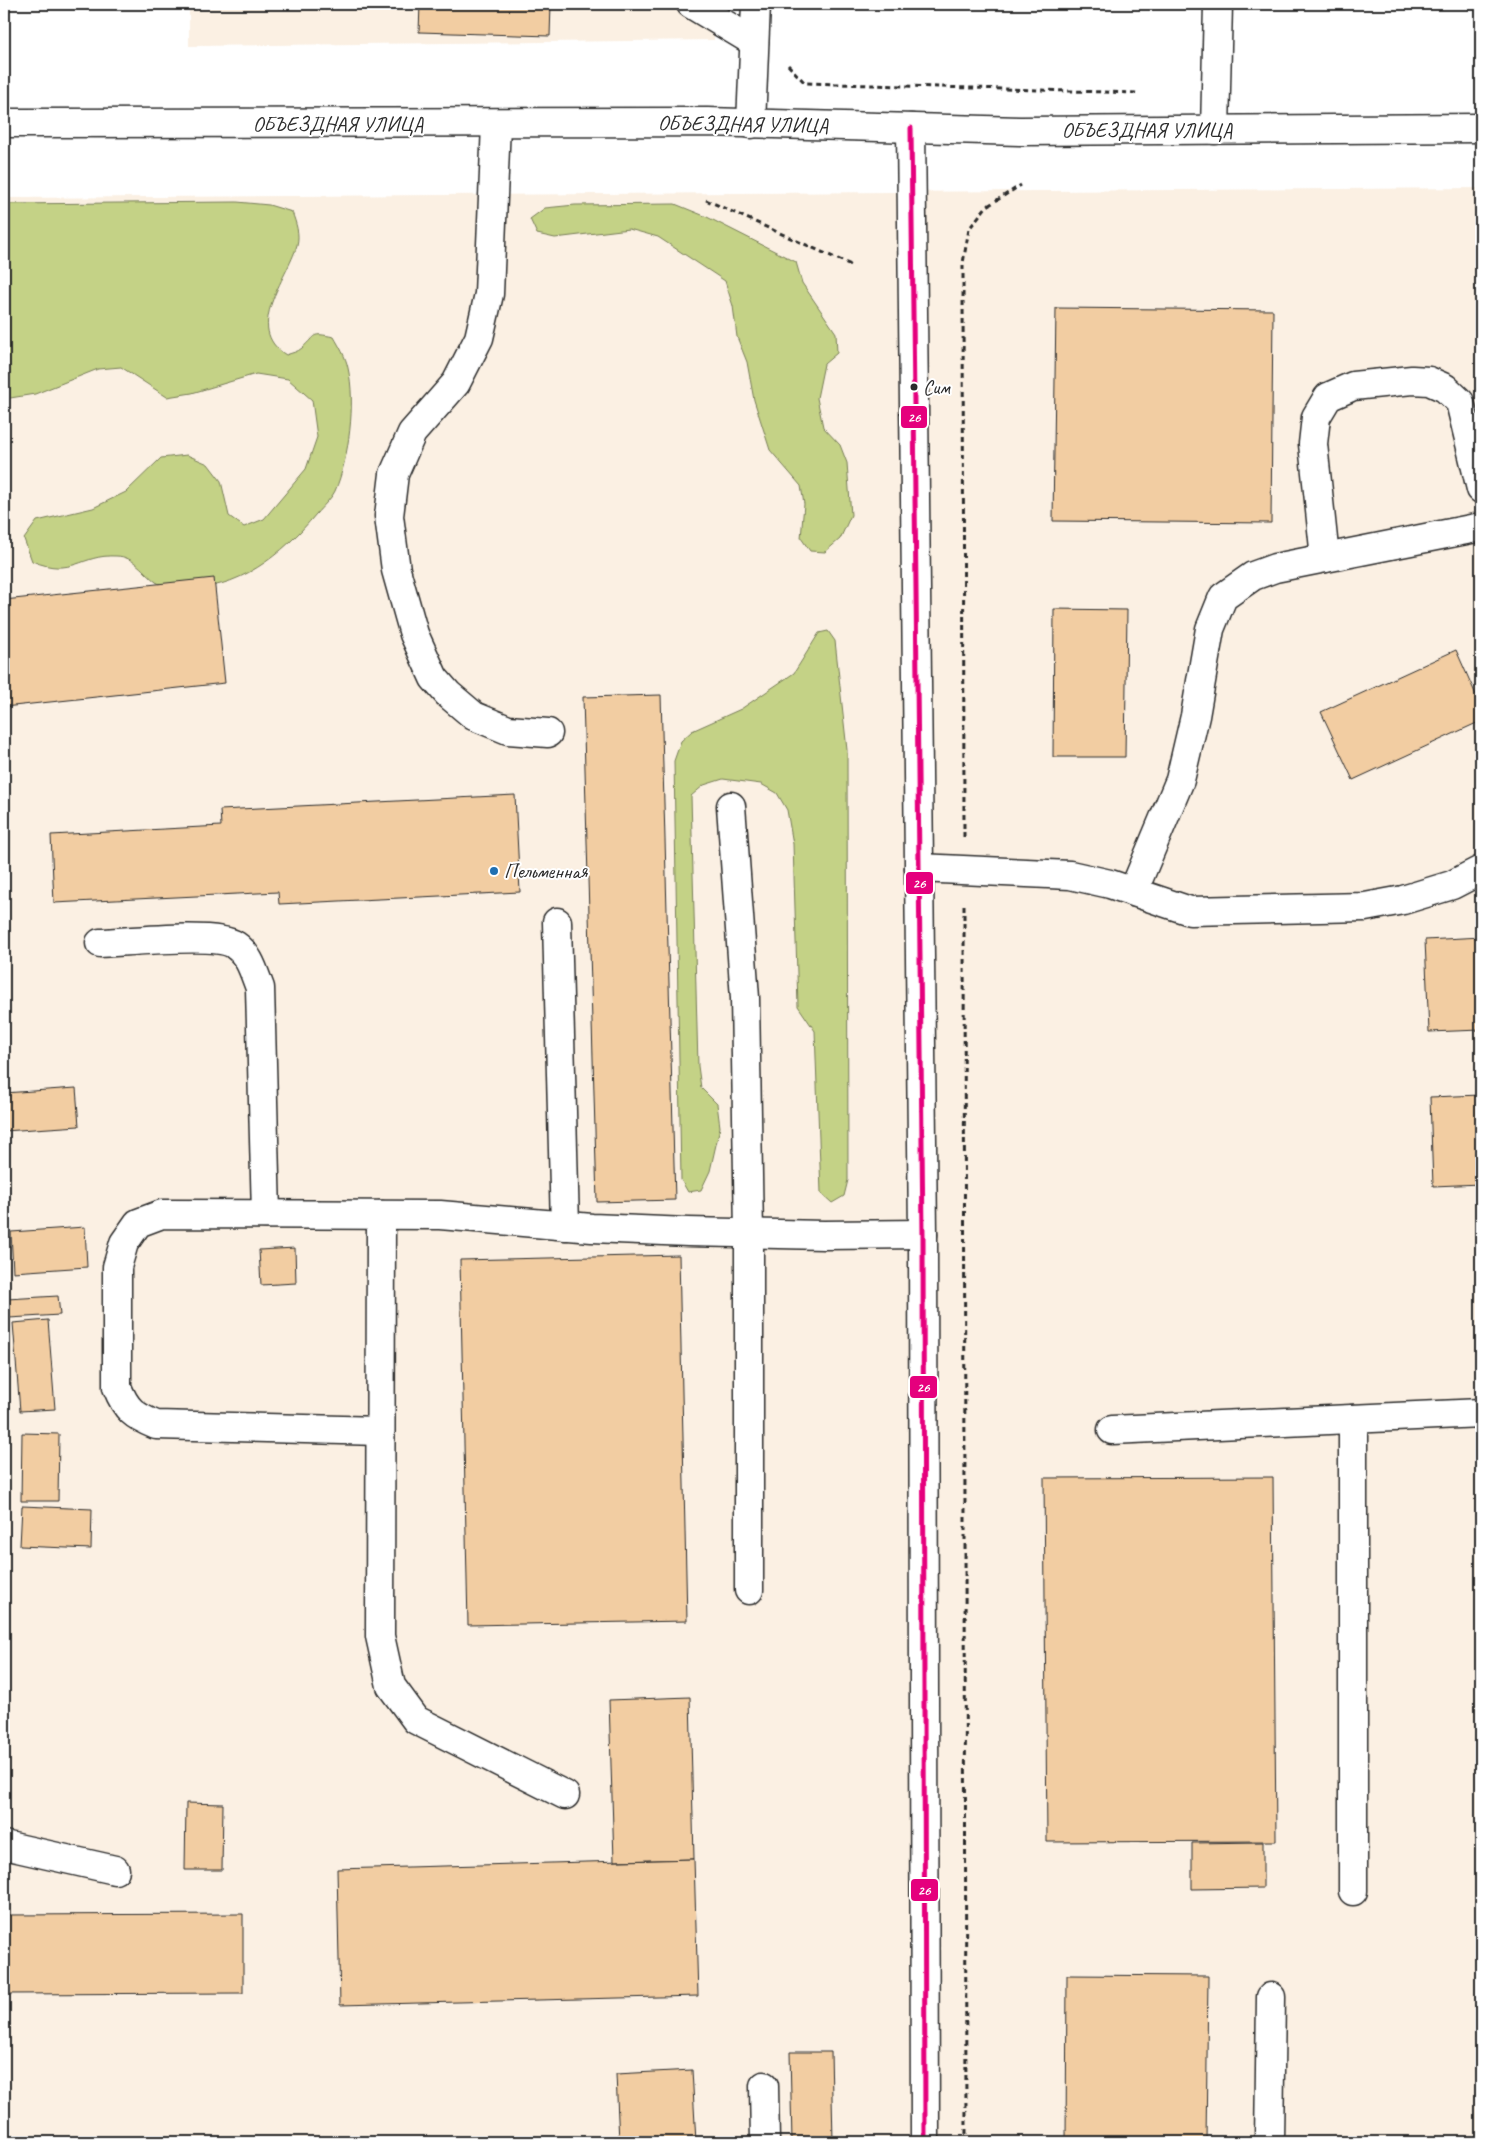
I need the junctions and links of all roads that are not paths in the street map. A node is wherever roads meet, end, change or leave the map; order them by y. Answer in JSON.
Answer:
{"nodes":[{"id":1,"x":692,"y":4,"type":"edge"},
{"id":2,"x":756,"y":4,"type":"edge"},
{"id":3,"x":1218,"y":4,"type":"edge"},
{"id":4,"x":754,"y":42,"type":"junction"},
{"id":5,"x":4,"y":123,"type":"edge"},
{"id":6,"x":496,"y":124,"type":"junction"},
{"id":7,"x":751,"y":124,"type":"junction"},
{"id":8,"x":911,"y":128,"type":"junction"},
{"id":9,"x":1481,"y":128,"type":"edge"},
{"id":10,"x":1215,"y":130,"type":"junction"},
{"id":11,"x":1481,"y":488,"type":"edge"},
{"id":12,"x":1481,"y":527,"type":"edge"},
{"id":13,"x":1325,"y":558,"type":"junction"},
{"id":14,"x":548,"y":734,"type":"dead end"},
{"id":15,"x":732,"y":806,"type":"dead end"},
{"id":16,"x":919,"y":868,"type":"junction"},
{"id":17,"x":1481,"y":870,"type":"edge"},
{"id":18,"x":1133,"y":892,"type":"junction"},
{"id":19,"x":557,"y":922,"type":"dead end"},
{"id":20,"x":100,"y":943,"type":"dead end"},
{"id":21,"x":266,"y":1214,"type":"junction"},
{"id":22,"x":381,"y":1214,"type":"junction"},
{"id":23,"x":565,"y":1226,"type":"junction"},
{"id":24,"x":749,"y":1234,"type":"junction"},
{"id":25,"x":923,"y":1234,"type":"junction"},
{"id":26,"x":1481,"y":1413,"type":"edge"},
{"id":27,"x":1354,"y":1419,"type":"junction"},
{"id":28,"x":1112,"y":1430,"type":"dead end"},
{"id":29,"x":380,"y":1431,"type":"junction"},
{"id":30,"x":749,"y":1590,"type":"dead end"},
{"id":31,"x":565,"y":1795,"type":"dead end"},
{"id":32,"x":4,"y":1845,"type":"edge"},
{"id":33,"x":115,"y":1870,"type":"dead end"},
{"id":34,"x":1353,"y":1891,"type":"dead end"},
{"id":35,"x":1271,"y":1997,"type":"dead end"},
{"id":36,"x":764,"y":2086,"type":"dead end"},
{"id":37,"x":765,"y":2142,"type":"edge"},
{"id":38,"x":925,"y":2142,"type":"edge"},
{"id":39,"x":1269,"y":2142,"type":"edge"}],
"edges":[{"from":1,"to":4,"type":"street"},
{"from":2,"to":4,"type":"street"},
{"from":3,"to":10,"type":"street"},
{"from":4,"to":7,"type":"street"},
{"from":5,"to":6,"type":"street","name":"ОБЪЕЗДНАЯ УЛИЦА"},
{"from":6,"to":7,"type":"street","name":"ОБЪЕЗДНАЯ УЛИЦА"},
{"from":6,"to":14,"type":"street"},
{"from":7,"to":8,"type":"street","name":"ОБЪЕЗДНАЯ УЛИЦА"},
{"from":8,"to":10,"type":"street","name":"ОБЪЕЗДНАЯ УЛИЦА"},
{"from":8,"to":16,"type":"street"},
{"from":9,"to":10,"type":"street","name":"ОБЪЕЗДНАЯ УЛИЦА"},
{"from":11,"to":13,"type":"street"},
{"from":12,"to":13,"type":"street"},
{"from":13,"to":18,"type":"street"},
{"from":15,"to":24,"type":"street"},
{"from":16,"to":18,"type":"street"},
{"from":16,"to":25,"type":"street"},
{"from":17,"to":18,"type":"street"},
{"from":19,"to":23,"type":"street"},
{"from":20,"to":21,"type":"street"},
{"from":21,"to":22,"type":"street"},
{"from":21,"to":29,"type":"street"},
{"from":22,"to":23,"type":"street"},
{"from":22,"to":29,"type":"street"},
{"from":23,"to":24,"type":"street"},
{"from":24,"to":25,"type":"street"},
{"from":24,"to":30,"type":"street"},
{"from":25,"to":38,"type":"street"},
{"from":26,"to":27,"type":"street"},
{"from":27,"to":28,"type":"street"},
{"from":27,"to":34,"type":"street"},
{"from":29,"to":31,"type":"street"},
{"from":32,"to":33,"type":"street"},
{"from":35,"to":39,"type":"street"},
{"from":36,"to":37,"type":"street"}]}
